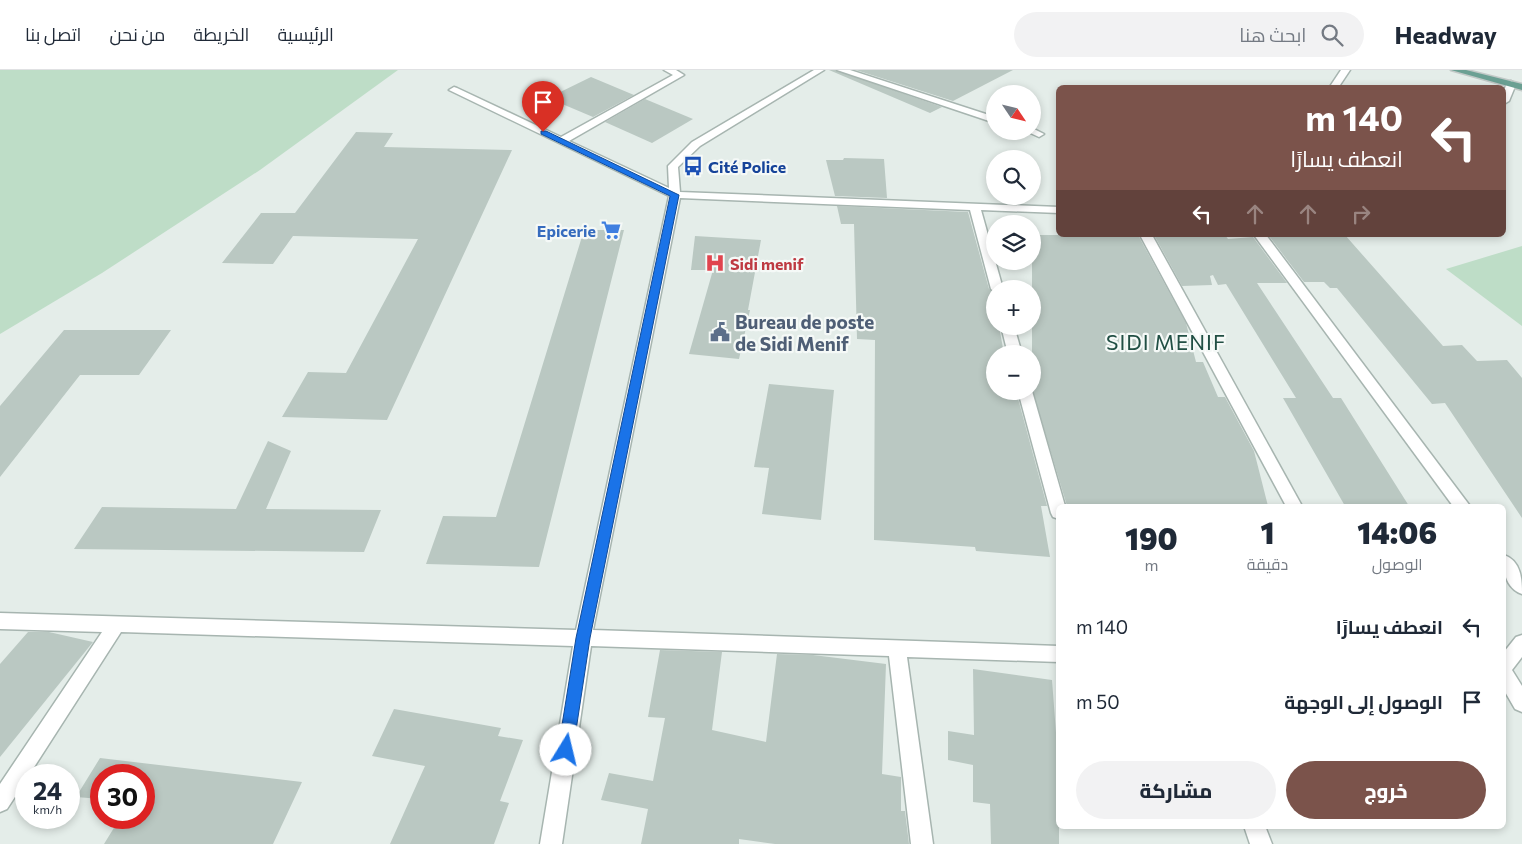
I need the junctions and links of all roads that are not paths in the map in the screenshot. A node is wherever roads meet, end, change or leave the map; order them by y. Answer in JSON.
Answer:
{"nodes":[{"id":1,"x":668,"y":70,"type":"edge"},
{"id":2,"x":820,"y":70,"type":"edge"},
{"id":3,"x":841,"y":70,"type":"edge"},
{"id":4,"x":1346,"y":70,"type":"edge"},
{"id":5,"x":1455,"y":70,"type":"edge"},
{"id":6,"x":1511,"y":84,"type":"junction"},
{"id":7,"x":1335,"y":85,"type":"edge"},
{"id":8,"x":1522,"y":87,"type":"edge"},
{"id":9,"x":454,"y":90,"type":"dead end"},
{"id":10,"x":1506,"y":96,"type":"edge"},
{"id":11,"x":986,"y":117,"type":"edge"},
{"id":12,"x":561,"y":141,"type":"junction"},
{"id":13,"x":675,"y":195,"type":"junction"},
{"id":14,"x":975,"y":208,"type":"junction"},
{"id":15,"x":1056,"y":210,"type":"edge"},
{"id":16,"x":1147,"y":237,"type":"edge"},
{"id":17,"x":1261,"y":237,"type":"edge"},
{"id":18,"x":995,"y":280,"type":"edge"},
{"id":19,"x":1028,"y":400,"type":"edge"},
{"id":20,"x":1056,"y":504,"type":"edge"},
{"id":21,"x":1293,"y":504,"type":"edge"},
{"id":22,"x":1461,"y":504,"type":"edge"},
{"id":23,"x":1506,"y":565,"type":"edge"},
{"id":24,"x":1522,"y":587,"type":"edge"},
{"id":25,"x":0,"y":621,"type":"edge"},
{"id":26,"x":116,"y":624,"type":"junction"},
{"id":27,"x":583,"y":638,"type":"junction"},
{"id":28,"x":1522,"y":643,"type":"edge"},
{"id":29,"x":898,"y":648,"type":"junction"},
{"id":30,"x":1056,"y":654,"type":"edge"},
{"id":31,"x":1506,"y":663,"type":"edge"},
{"id":32,"x":1506,"y":677,"type":"edge"},
{"id":33,"x":1522,"y":703,"type":"edge"},
{"id":34,"x":0,"y":802,"type":"edge"},
{"id":35,"x":1255,"y":829,"type":"edge"},
{"id":36,"x":551,"y":844,"type":"edge"},
{"id":37,"x":922,"y":844,"type":"edge"},
{"id":38,"x":1261,"y":844,"type":"edge"}],
"edges":[{"from":1,"to":12,"type":"street"},
{"from":2,"to":13,"type":"street"},
{"from":3,"to":11,"type":"street"},
{"from":4,"to":7,"type":"street"},
{"from":5,"to":6,"type":"main road"},
{"from":6,"to":8,"type":"main road"},
{"from":6,"to":10,"type":"street"},
{"from":9,"to":12,"type":"street"},
{"from":12,"to":13,"type":"street"},
{"from":13,"to":14,"type":"street"},
{"from":13,"to":27,"type":"street"},
{"from":14,"to":15,"type":"street"},
{"from":14,"to":18,"type":"street"},
{"from":16,"to":21,"type":"street"},
{"from":17,"to":22,"type":"street"},
{"from":19,"to":20,"type":"street"},
{"from":23,"to":24,"type":"street"},
{"from":25,"to":26,"type":"street"},
{"from":26,"to":27,"type":"street"},
{"from":26,"to":34,"type":"street"},
{"from":27,"to":29,"type":"street"},
{"from":27,"to":36,"type":"street"},
{"from":28,"to":31,"type":"street"},
{"from":29,"to":30,"type":"street"},
{"from":29,"to":37,"type":"street"},
{"from":32,"to":33,"type":"street"},
{"from":35,"to":38,"type":"street"}]}
